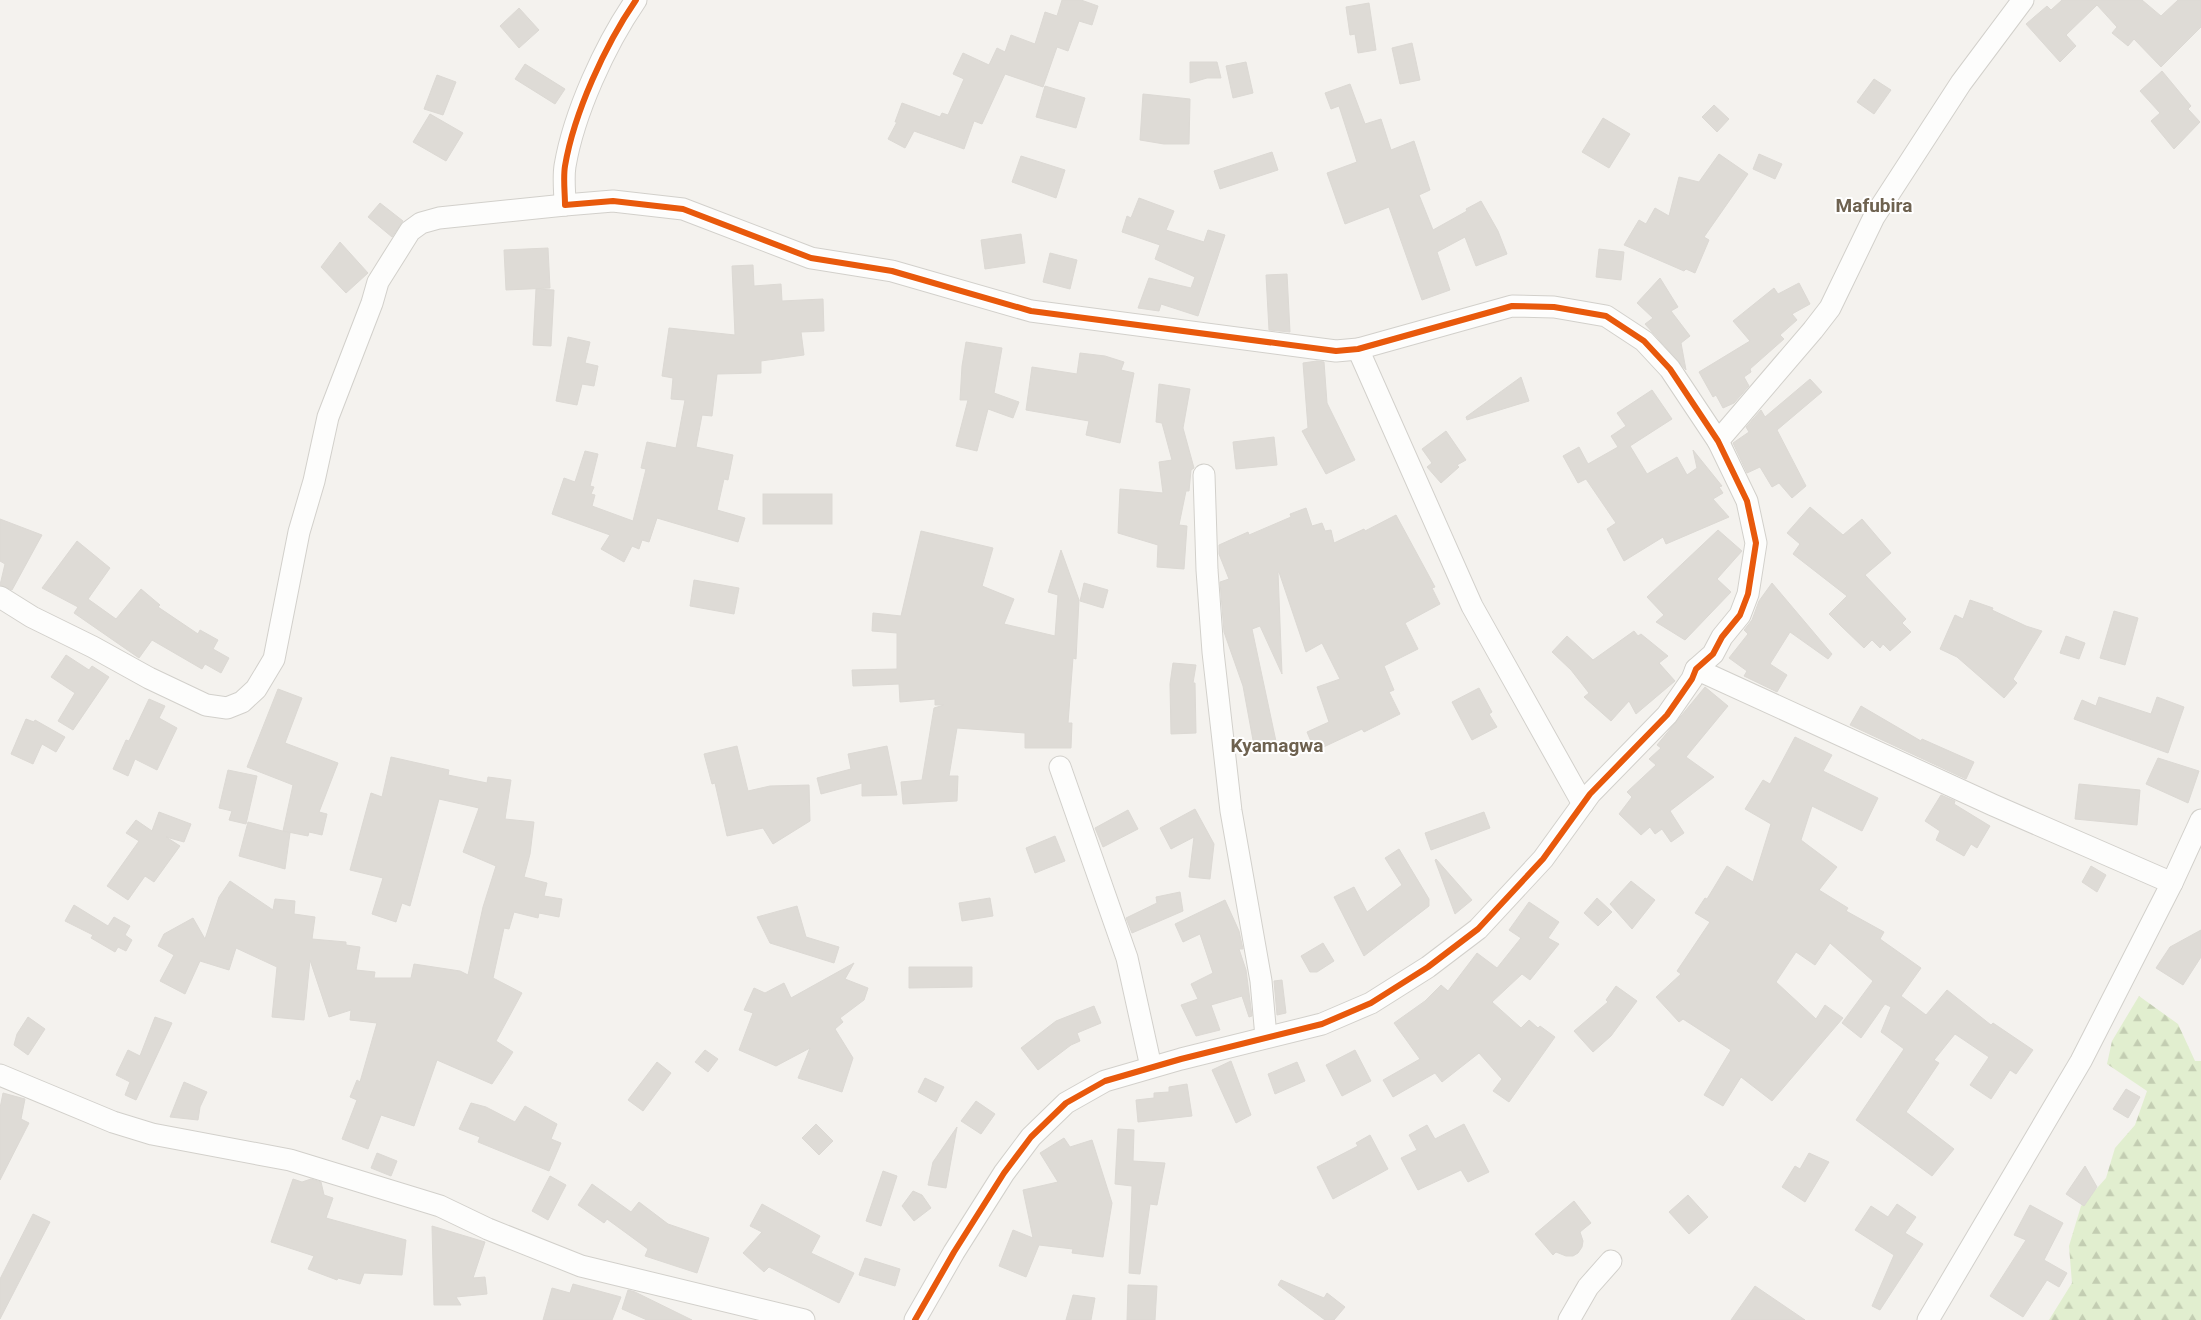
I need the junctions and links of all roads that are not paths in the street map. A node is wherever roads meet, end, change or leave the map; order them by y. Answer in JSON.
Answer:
{"nodes":[{"id":1,"x":636,"y":0,"type":"edge"},
{"id":2,"x":2022,"y":0,"type":"edge"},
{"id":3,"x":565,"y":205,"type":"junction"},
{"id":4,"x":1358,"y":349,"type":"junction"},
{"id":5,"x":1718,"y":442,"type":"junction"},
{"id":6,"x":1204,"y":475,"type":"dead end"},
{"id":7,"x":0,"y":597,"type":"edge"},
{"id":8,"x":1696,"y":669,"type":"junction"},
{"id":9,"x":1060,"y":767,"type":"dead end"},
{"id":10,"x":1582,"y":804,"type":"junction"},
{"id":11,"x":2201,"y":820,"type":"edge"},
{"id":12,"x":2172,"y":882,"type":"junction"},
{"id":13,"x":1266,"y":1037,"type":"junction"},
{"id":14,"x":1151,"y":1067,"type":"junction"},
{"id":15,"x":0,"y":1075,"type":"edge"},
{"id":16,"x":1611,"y":1261,"type":"dead end"},
{"id":17,"x":804,"y":1320,"type":"edge"},
{"id":18,"x":915,"y":1320,"type":"edge"},
{"id":19,"x":1569,"y":1320,"type":"edge"},
{"id":20,"x":1928,"y":1320,"type":"edge"}],
"edges":[{"from":1,"to":3,"type":"street"},
{"from":2,"to":5,"type":"street"},
{"from":3,"to":4,"type":"street"},
{"from":3,"to":7,"type":"street"},
{"from":4,"to":5,"type":"street"},
{"from":4,"to":10,"type":"street"},
{"from":5,"to":8,"type":"street"},
{"from":6,"to":13,"type":"street"},
{"from":8,"to":10,"type":"street"},
{"from":8,"to":12,"type":"street"},
{"from":9,"to":14,"type":"street"},
{"from":10,"to":13,"type":"street"},
{"from":11,"to":12,"type":"street"},
{"from":12,"to":20,"type":"street"},
{"from":13,"to":14,"type":"street"},
{"from":14,"to":18,"type":"street"},
{"from":15,"to":17,"type":"street"},
{"from":16,"to":19,"type":"street"}]}
